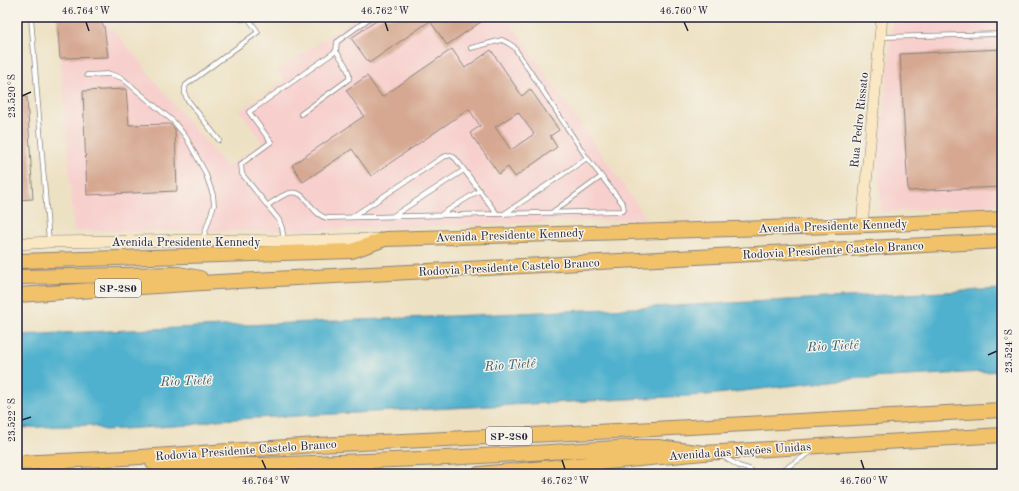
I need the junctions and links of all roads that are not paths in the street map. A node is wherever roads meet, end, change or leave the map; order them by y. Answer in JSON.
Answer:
{"nodes":[{"id":1,"x":31,"y":17,"type":"edge"},
{"id":2,"x":234,"y":17,"type":"edge"},
{"id":3,"x":371,"y":17,"type":"edge"},
{"id":4,"x":882,"y":17,"type":"edge"},
{"id":5,"x":249,"y":18,"type":"edge"},
{"id":6,"x":1002,"y":34,"type":"edge"},
{"id":7,"x":880,"y":37,"type":"junction"},
{"id":8,"x":471,"y":48,"type":"dead end"},
{"id":9,"x":336,"y":51,"type":"junction"},
{"id":10,"x":87,"y":75,"type":"dead end"},
{"id":11,"x":301,"y":114,"type":"dead end"},
{"id":12,"x":219,"y":140,"type":"dead end"},
{"id":13,"x":587,"y":158,"type":"junction"},
{"id":14,"x":464,"y":170,"type":"junction"},
{"id":15,"x":601,"y":177,"type":"junction"},
{"id":16,"x":480,"y":190,"type":"junction"},
{"id":17,"x":267,"y":206,"type":"junction"},
{"id":18,"x":551,"y":213,"type":"junction"},
{"id":19,"x":497,"y":214,"type":"junction"},
{"id":20,"x":504,"y":214,"type":"junction"},
{"id":21,"x":442,"y":215,"type":"junction"},
{"id":22,"x":393,"y":216,"type":"junction"},
{"id":23,"x":352,"y":217,"type":"junction"},
{"id":24,"x":1002,"y":219,"type":"edge"},
{"id":25,"x":862,"y":225,"type":"junction"},
{"id":26,"x":385,"y":239,"type":"junction"},
{"id":27,"x":202,"y":240,"type":"junction"},
{"id":28,"x":284,"y":241,"type":"junction"},
{"id":29,"x":50,"y":242,"type":"junction"},
{"id":30,"x":1002,"y":242,"type":"edge"},
{"id":31,"x":17,"y":244,"type":"edge"},
{"id":32,"x":17,"y":261,"type":"edge"},
{"id":33,"x":17,"y":277,"type":"edge"},
{"id":34,"x":218,"y":282,"type":"junction"},
{"id":35,"x":17,"y":295,"type":"edge"},
{"id":36,"x":1002,"y":410,"type":"edge"},
{"id":37,"x":1002,"y":435,"type":"edge"},
{"id":38,"x":820,"y":446,"type":"junction"},
{"id":39,"x":709,"y":452,"type":"junction"},
{"id":40,"x":125,"y":458,"type":"junction"},
{"id":41,"x":17,"y":463,"type":"edge"},
{"id":42,"x":479,"y":474,"type":"edge"},
{"id":43,"x":756,"y":474,"type":"edge"},
{"id":44,"x":782,"y":474,"type":"edge"}],
"edges":[{"from":1,"to":29,"type":"lane"},
{"from":2,"to":5,"type":"lane"},
{"from":3,"to":9,"type":"lane"},
{"from":4,"to":7,"type":"main road","name":"Rua Pedro Rissato"},
{"from":5,"to":12,"type":"lane"},
{"from":6,"to":7,"type":"lane"},
{"from":7,"to":25,"type":"main road","name":"Rua Pedro Rissato"},
{"from":8,"to":13,"type":"lane"},
{"from":9,"to":11,"type":"lane"},
{"from":9,"to":17,"type":"lane"},
{"from":10,"to":27,"type":"lane"},
{"from":13,"to":15,"type":"lane"},
{"from":13,"to":20,"type":"lane"},
{"from":14,"to":16,"type":"lane"},
{"from":14,"to":22,"type":"lane"},
{"from":14,"to":23,"type":"lane"},
{"from":15,"to":18,"type":"lane"},
{"from":15,"to":18,"type":"lane"},
{"from":16,"to":19,"type":"lane"},
{"from":16,"to":21,"type":"lane"},
{"from":17,"to":23,"type":"lane"},
{"from":17,"to":28,"type":"lane"},
{"from":18,"to":20,"type":"lane"},
{"from":19,"to":20,"type":"lane"},
{"from":19,"to":21,"type":"lane"},
{"from":21,"to":22,"type":"lane"},
{"from":22,"to":23,"type":"lane"},
{"from":24,"to":25,"type":"highway","name":"Avenida Presidente Kennedy"},
{"from":25,"to":26,"type":"highway","name":"Avenida Presidente Kennedy"},
{"from":26,"to":28,"type":"main road","name":"Avenida Presidente Kennedy"},
{"from":26,"to":32,"type":"highway"},
{"from":27,"to":28,"type":"main road","name":"Avenida Presidente Kennedy"},
{"from":27,"to":29,"type":"main road","name":"Avenida Presidente Kennedy"},
{"from":29,"to":31,"type":"main road","name":"Avenida Presidente Kennedy"},
{"from":30,"to":34,"type":"highway","name":"Rodovia Presidente Castelo Branco","number":"SP-280"},
{"from":33,"to":34,"type":"highway"},
{"from":34,"to":35,"type":"highway","name":"Rodovia Presidente Castelo Branco","number":"SP-280"},
{"from":36,"to":40,"type":"highway","name":"Rodovia Presidente Castelo Branco","number":"SP-280"},
{"from":37,"to":38,"type":"highway","name":"Avenida das Nações Unidas"},
{"from":38,"to":39,"type":"highway","name":"Avenida das Nações Unidas"},
{"from":38,"to":44,"type":"lane"},
{"from":39,"to":40,"type":"highway"},
{"from":39,"to":42,"type":"highway","name":"Avenida das Nações Unidas"},
{"from":39,"to":43,"type":"lane"},
{"from":40,"to":41,"type":"highway","name":"Rodovia Presidente Castelo Branco","number":"SP-280"}]}
